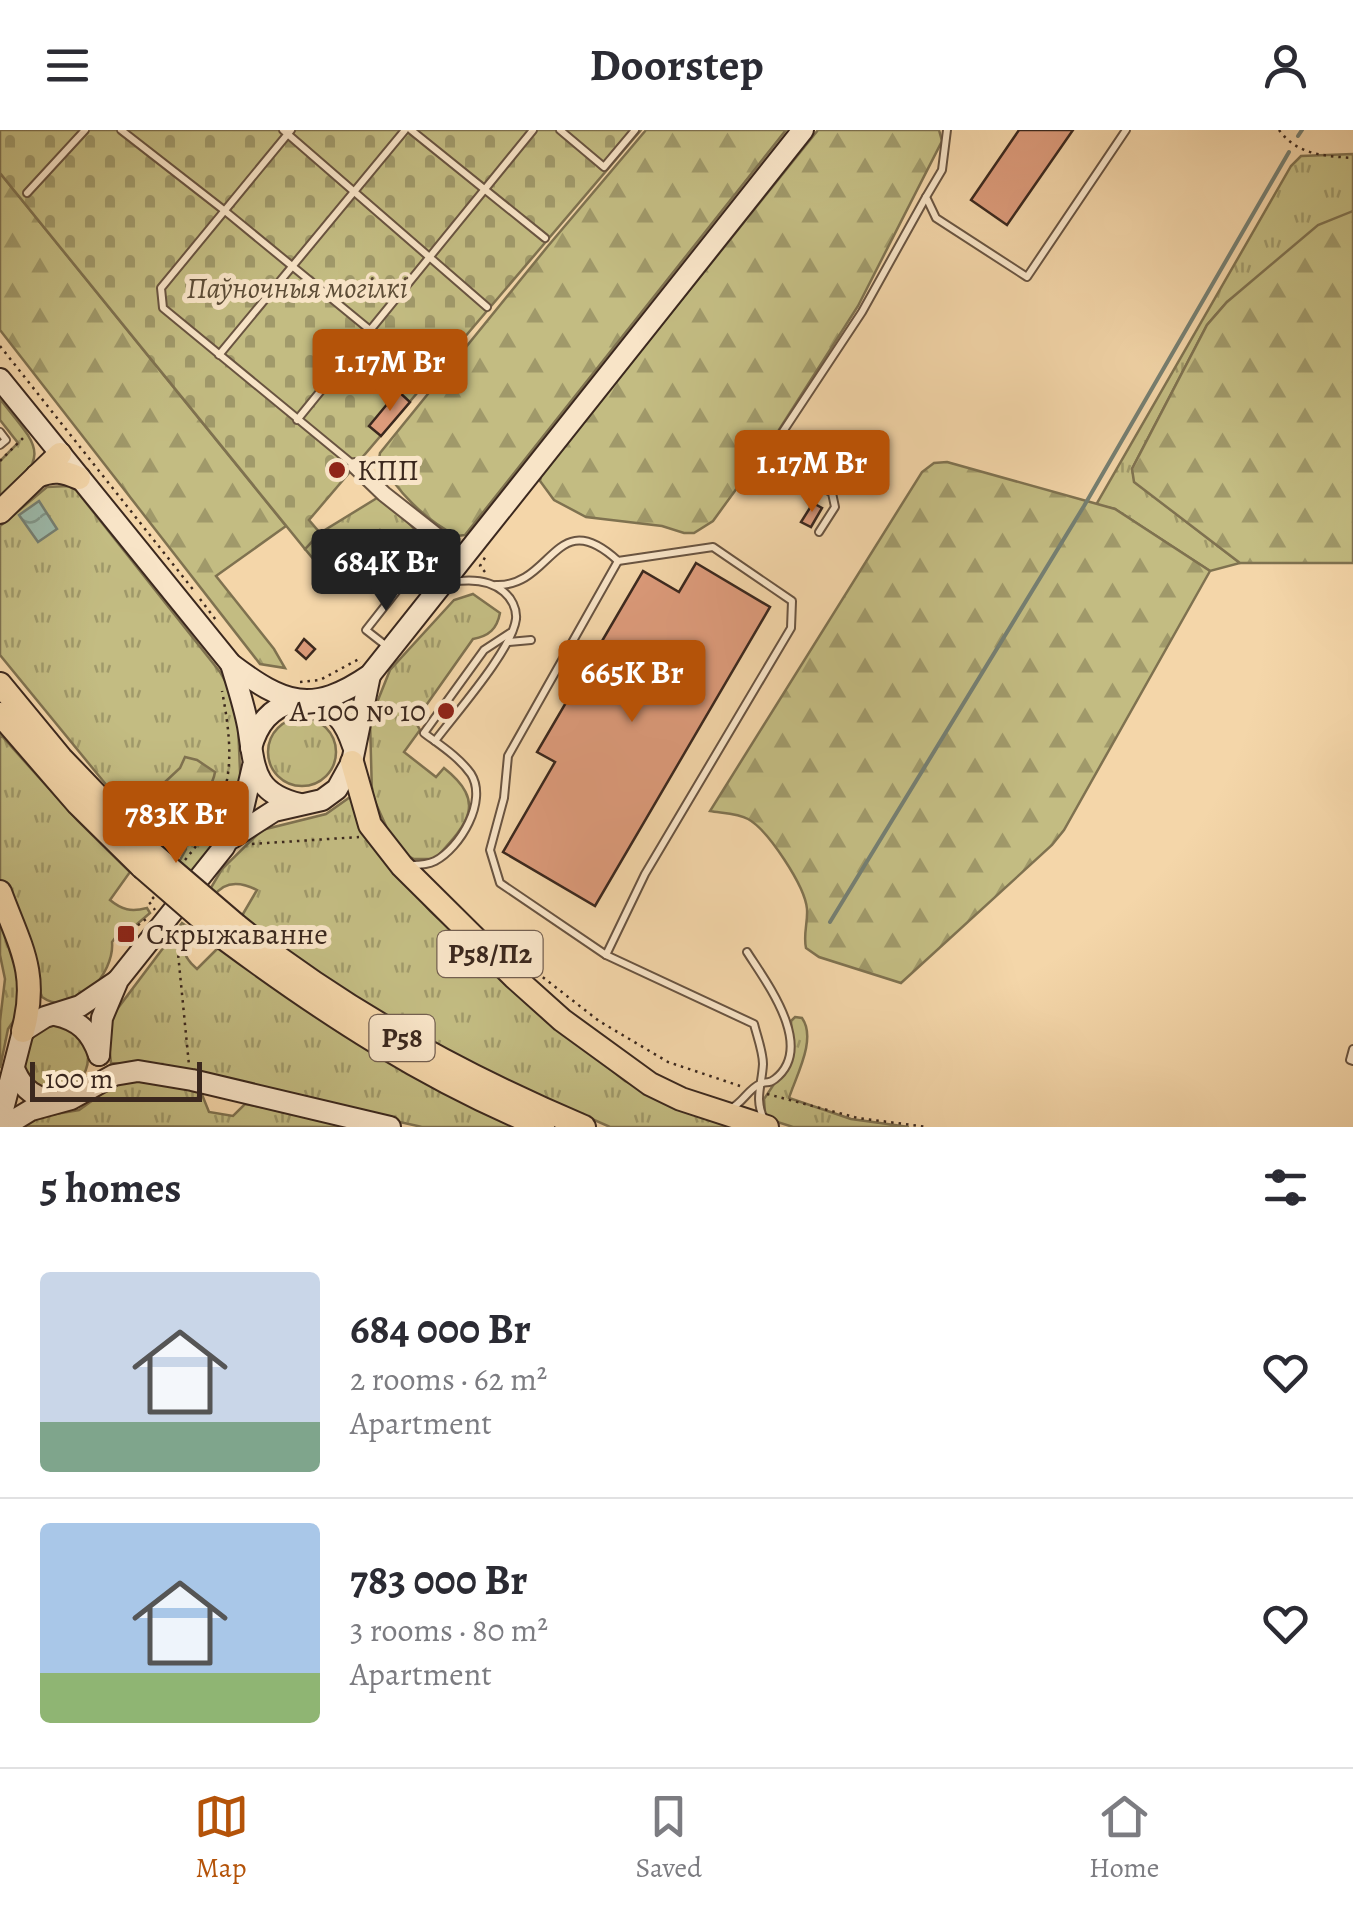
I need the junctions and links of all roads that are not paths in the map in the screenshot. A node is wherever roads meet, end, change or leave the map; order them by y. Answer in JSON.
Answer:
{"nodes":[{"id":1,"x":84,"y":130,"type":"edge"},
{"id":2,"x":120,"y":130,"type":"edge"},
{"id":3,"x":408,"y":130,"type":"edge"},
{"id":4,"x":533,"y":130,"type":"edge"},
{"id":5,"x":560,"y":130,"type":"edge"},
{"id":6,"x":634,"y":130,"type":"edge"},
{"id":7,"x":803,"y":130,"type":"edge"},
{"id":8,"x":946,"y":130,"type":"edge"},
{"id":9,"x":1126,"y":130,"type":"edge"},
{"id":10,"x":287,"y":131,"type":"edge"},
{"id":11,"x":485,"y":189,"type":"junction"},
{"id":12,"x":28,"y":193,"type":"dead end"},
{"id":13,"x":354,"y":193,"type":"junction"},
{"id":14,"x":926,"y":198,"type":"junction"},
{"id":15,"x":225,"y":211,"type":"junction"},
{"id":16,"x":545,"y":238,"type":"dead end"},
{"id":17,"x":428,"y":258,"type":"junction"},
{"id":18,"x":293,"y":266,"type":"junction"},
{"id":19,"x":486,"y":307,"type":"dead end"},
{"id":20,"x":370,"y":329,"type":"junction"},
{"id":21,"x":220,"y":355,"type":"junction"},
{"id":22,"x":426,"y":376,"type":"dead end"},
{"id":23,"x":0,"y":378,"type":"edge"},
{"id":24,"x":297,"y":420,"type":"junction"},
{"id":25,"x":35,"y":430,"type":"junction"},
{"id":26,"x":0,"y":432,"type":"edge"},
{"id":27,"x":0,"y":444,"type":"edge"},
{"id":28,"x":60,"y":454,"type":"junction"},
{"id":29,"x":355,"y":466,"type":"joint"},
{"id":30,"x":34,"y":478,"type":"junction"},
{"id":31,"x":79,"y":478,"type":"junction"},
{"id":32,"x":2,"y":508,"type":"edge"},
{"id":33,"x":818,"y":532,"type":"dead end"},
{"id":34,"x":464,"y":557,"type":"junction"},
{"id":35,"x":618,"y":561,"type":"junction"},
{"id":36,"x":442,"y":584,"type":"junction"},
{"id":37,"x":496,"y":586,"type":"junction"},
{"id":38,"x":510,"y":637,"type":"junction"},
{"id":39,"x":530,"y":640,"type":"dead end"},
{"id":40,"x":390,"y":649,"type":"junction"},
{"id":41,"x":231,"y":664,"type":"junction"},
{"id":42,"x":370,"y":675,"type":"junction"},
{"id":43,"x":0,"y":684,"type":"edge"},
{"id":44,"x":301,"y":695,"type":"junction"},
{"id":45,"x":0,"y":714,"type":"edge"},
{"id":46,"x":435,"y":742,"type":"junction"},
{"id":47,"x":353,"y":755,"type":"junction"},
{"id":48,"x":252,"y":758,"type":"junction"},
{"id":49,"x":302,"y":804,"type":"junction"},
{"id":50,"x":225,"y":845,"type":"junction"},
{"id":51,"x":147,"y":861,"type":"junction"},
{"id":52,"x":402,"y":866,"type":"junction"},
{"id":53,"x":0,"y":892,"type":"edge"},
{"id":54,"x":231,"y":932,"type":"junction"},
{"id":55,"x":748,"y":952,"type":"dead end"},
{"id":56,"x":606,"y":955,"type":"junction"},
{"id":57,"x":118,"y":980,"type":"junction"},
{"id":58,"x":55,"y":1016,"type":"junction"},
{"id":59,"x":23,"y":1031,"type":"junction"},
{"id":60,"x":1353,"y":1050,"type":"edge"},
{"id":61,"x":99,"y":1055,"type":"junction"},
{"id":62,"x":1351,"y":1060,"type":"edge"},
{"id":63,"x":15,"y":1071,"type":"junction"},
{"id":64,"x":1353,"y":1072,"type":"edge"},
{"id":65,"x":90,"y":1086,"type":"junction"},
{"id":66,"x":756,"y":1089,"type":"junction"},
{"id":67,"x":57,"y":1101,"type":"junction"},
{"id":68,"x":720,"y":1114,"type":"junction"},
{"id":69,"x":2,"y":1124,"type":"edge"},
{"id":70,"x":390,"y":1127,"type":"edge"},
{"id":71,"x":542,"y":1127,"type":"edge"},
{"id":72,"x":584,"y":1127,"type":"edge"},
{"id":73,"x":768,"y":1127,"type":"edge"}],
"edges":[{"from":1,"to":12,"type":"lane"},
{"from":2,"to":15,"type":"lane"},
{"from":3,"to":11,"type":"lane"},
{"from":3,"to":13,"type":"lane"},
{"from":4,"to":11,"type":"lane"},
{"from":5,"to":6,"type":"lane"},
{"from":7,"to":34,"type":"main road"},
{"from":8,"to":14,"type":"lane"},
{"from":9,"to":14,"type":"lane"},
{"from":10,"to":13,"type":"lane"},
{"from":10,"to":15,"type":"lane"},
{"from":11,"to":16,"type":"lane"},
{"from":11,"to":17,"type":"lane"},
{"from":13,"to":17,"type":"lane"},
{"from":13,"to":18,"type":"lane"},
{"from":14,"to":33,"type":"lane"},
{"from":15,"to":18,"type":"lane"},
{"from":15,"to":21,"type":"lane"},
{"from":17,"to":19,"type":"lane"},
{"from":17,"to":20,"type":"lane"},
{"from":18,"to":20,"type":"lane"},
{"from":18,"to":21,"type":"lane"},
{"from":20,"to":22,"type":"lane"},
{"from":20,"to":24,"type":"lane"},
{"from":21,"to":24,"type":"lane"},
{"from":23,"to":25,"type":"main road","number":"Р58/П2"},
{"from":24,"to":29,"type":"lane"},
{"from":25,"to":28,"type":"main road","number":"Р58/П2"},
{"from":25,"to":30,"type":"main road"},
{"from":26,"to":27,"type":"lane"},
{"from":28,"to":30,"type":"highway"},
{"from":28,"to":31,"type":"main road","number":"Р58/П2"},
{"from":29,"to":34,"type":"street"},
{"from":30,"to":31,"type":"highway"},
{"from":30,"to":32,"type":"highway"},
{"from":31,"to":41,"type":"main road","number":"Р58/П2"},
{"from":34,"to":36,"type":"main road"},
{"from":35,"to":37,"type":"lane"},
{"from":35,"to":56,"type":"lane"},
{"from":35,"to":56,"type":"lane"},
{"from":36,"to":37,"type":"lane"},
{"from":36,"to":40,"type":"main road"},
{"from":36,"to":40,"type":"lane"},
{"from":37,"to":38,"type":"lane"},
{"from":38,"to":39,"type":"lane"},
{"from":38,"to":46,"type":"lane"},
{"from":38,"to":46,"type":"lane"},
{"from":40,"to":42,"type":"main road"},
{"from":41,"to":44,"type":"main road","number":"Р58/П2"},
{"from":41,"to":48,"type":"main road","number":"Р58/П2"},
{"from":42,"to":44,"type":"main road"},
{"from":42,"to":47,"type":"main road"},
{"from":43,"to":51,"type":"highway","number":"Р58"},
{"from":44,"to":47,"type":"main road","number":"Р58/П2"},
{"from":44,"to":48,"type":"main road"},
{"from":45,"to":51,"type":"highway","number":"Р58"},
{"from":46,"to":52,"type":"lane"},
{"from":47,"to":49,"type":"main road"},
{"from":47,"to":52,"type":"highway","number":"Р58/П2"},
{"from":48,"to":49,"type":"main road"},
{"from":48,"to":50,"type":"main road"},
{"from":49,"to":50,"type":"main road"},
{"from":50,"to":57,"type":"main road"},
{"from":51,"to":54,"type":"highway","number":"Р58","bridge":true},
{"from":52,"to":68,"type":"highway","number":"Р58/П2"},
{"from":53,"to":59,"type":"highway"},
{"from":54,"to":71,"type":"highway","number":"Р58"},
{"from":54,"to":72,"type":"highway","number":"Р58"},
{"from":55,"to":66,"type":"lane"},
{"from":56,"to":66,"type":"lane"},
{"from":57,"to":58,"type":"main road"},
{"from":57,"to":61,"type":"main road"},
{"from":58,"to":59,"type":"main road"},
{"from":58,"to":61,"type":"main road"},
{"from":59,"to":63,"type":"main road"},
{"from":60,"to":62,"type":"lane"},
{"from":61,"to":65,"type":"main road"},
{"from":62,"to":64,"type":"lane"},
{"from":63,"to":67,"type":"main road"},
{"from":63,"to":69,"type":"main road"},
{"from":65,"to":67,"type":"main road"},
{"from":65,"to":70,"type":"main road"},
{"from":66,"to":68,"type":"lane"},
{"from":66,"to":73,"type":"lane"},
{"from":67,"to":69,"type":"main road"},
{"from":68,"to":73,"type":"highway","number":"Р58/П2"}]}
